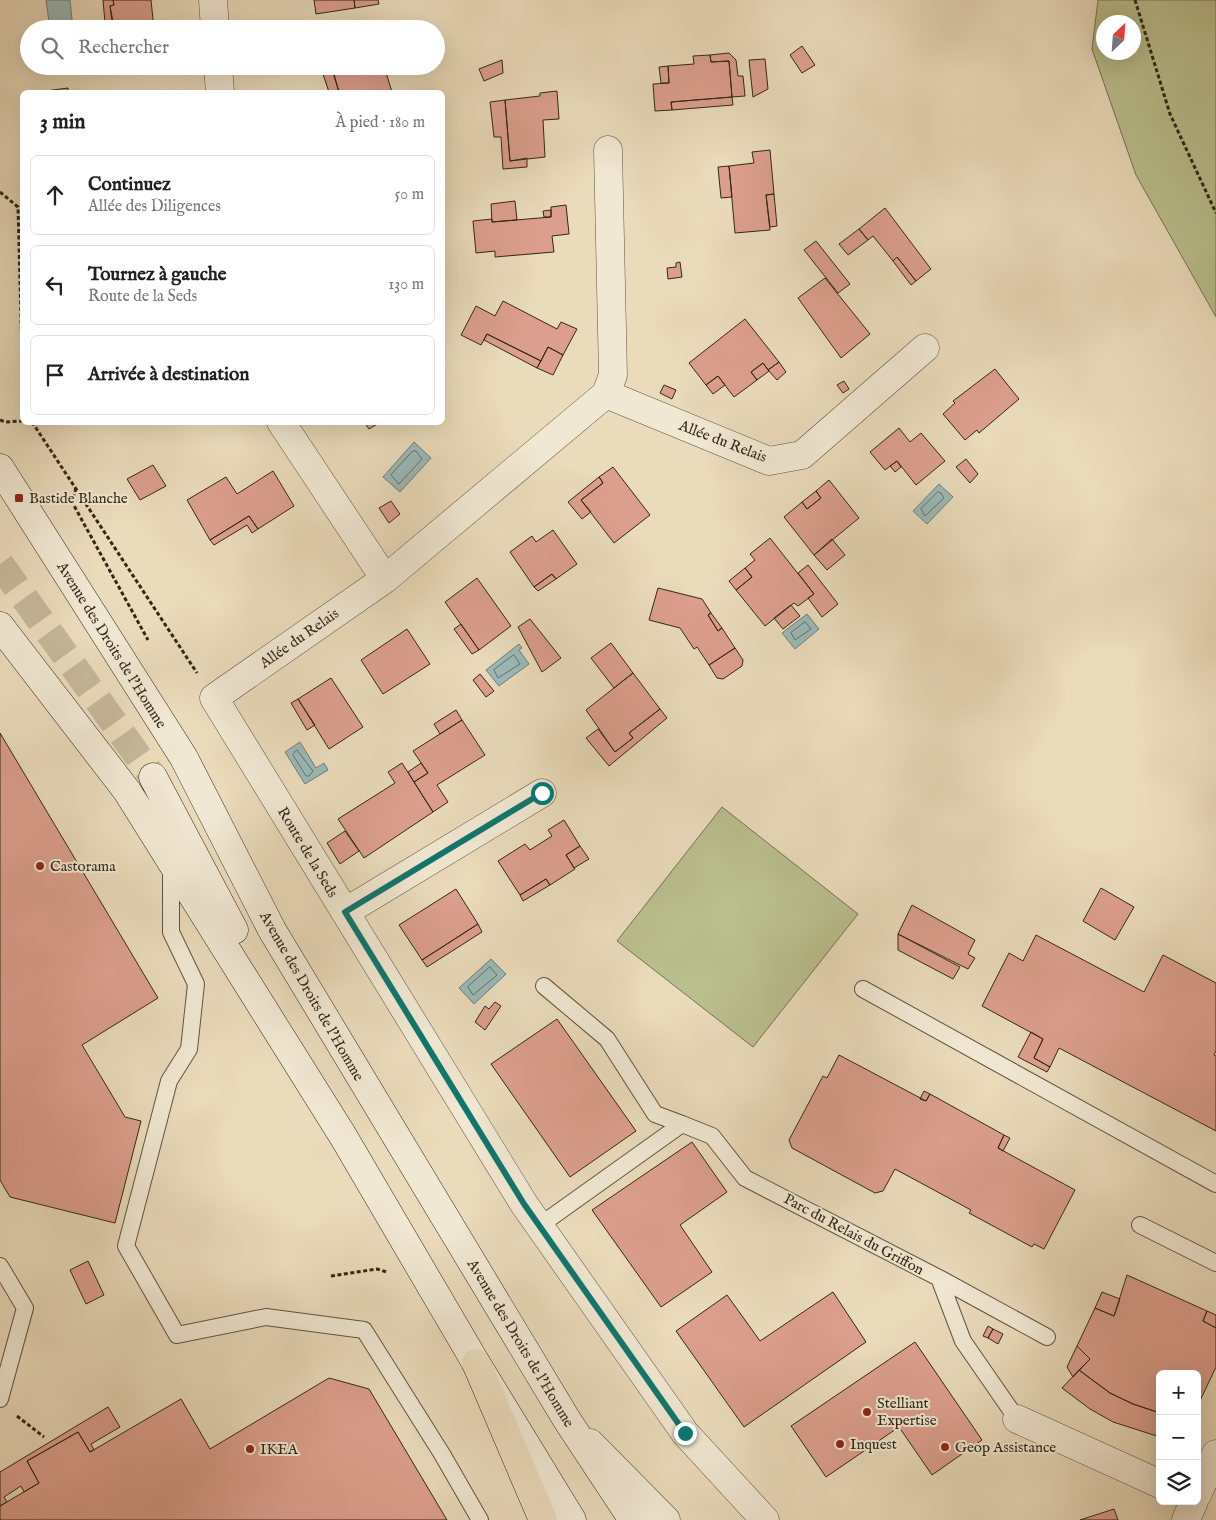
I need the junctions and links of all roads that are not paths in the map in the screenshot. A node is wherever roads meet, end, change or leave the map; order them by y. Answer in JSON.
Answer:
{"nodes":[{"id":1,"x":213,"y":0,"type":"edge"},
{"id":2,"x":214,"y":20,"type":"edge"},
{"id":3,"x":219,"y":75,"type":"edge"},
{"id":4,"x":220,"y":90,"type":"edge"},
{"id":5,"x":608,"y":150,"type":"dead end"},
{"id":6,"x":925,"y":348,"type":"dead end"},
{"id":7,"x":606,"y":394,"type":"junction"},
{"id":8,"x":283,"y":425,"type":"edge"},
{"id":9,"x":0,"y":468,"type":"edge"},
{"id":10,"x":385,"y":578,"type":"junction"},
{"id":11,"x":0,"y":626,"type":"edge"},
{"id":12,"x":214,"y":698,"type":"joint"},
{"id":13,"x":542,"y":793,"type":"dead end"},
{"id":14,"x":171,"y":861,"type":"junction"},
{"id":15,"x":345,"y":912,"type":"junction"},
{"id":16,"x":544,"y":986,"type":"dead end"},
{"id":17,"x":863,"y":989,"type":"dead end"},
{"id":18,"x":381,"y":1112,"type":"junction"},
{"id":19,"x":682,"y":1124,"type":"junction"},
{"id":20,"x":343,"y":1136,"type":"junction"},
{"id":21,"x":1216,"y":1184,"type":"edge"},
{"id":22,"x":1140,"y":1225,"type":"dead end"},
{"id":23,"x":539,"y":1226,"type":"junction"},
{"id":24,"x":1216,"y":1263,"type":"edge"},
{"id":25,"x":0,"y":1266,"type":"edge"},
{"id":26,"x":938,"y":1278,"type":"junction"},
{"id":27,"x":1047,"y":1338,"type":"dead end"},
{"id":28,"x":476,"y":1363,"type":"junction"},
{"id":29,"x":0,"y":1399,"type":"edge"},
{"id":30,"x":1017,"y":1419,"type":"joint"},
{"id":31,"x":567,"y":1420,"type":"junction"},
{"id":32,"x":1216,"y":1454,"type":"edge"},
{"id":33,"x":1156,"y":1482,"type":"edge"},
{"id":34,"x":1201,"y":1486,"type":"edge"},
{"id":35,"x":1192,"y":1505,"type":"edge"},
{"id":36,"x":480,"y":1520,"type":"edge"},
{"id":37,"x":543,"y":1520,"type":"edge"},
{"id":38,"x":572,"y":1520,"type":"edge"},
{"id":39,"x":633,"y":1520,"type":"edge"},
{"id":40,"x":666,"y":1520,"type":"edge"},
{"id":41,"x":765,"y":1520,"type":"edge"},
{"id":42,"x":1186,"y":1520,"type":"edge"}],
"edges":[{"from":1,"to":2,"type":"main road"},
{"from":3,"to":4,"type":"main road"},
{"from":5,"to":7,"type":"main road"},
{"from":6,"to":7,"type":"main road","name":"Allée du Relais"},
{"from":7,"to":10,"type":"main road","name":"Allée du Relais"},
{"from":8,"to":10,"type":"main road"},
{"from":9,"to":18,"type":"main road","name":"Avenue des Droits de l'Homme"},
{"from":10,"to":12,"type":"main road","name":"Allée du Relais"},
{"from":11,"to":14,"type":"main road"},
{"from":12,"to":15,"type":"main road","name":"Route de la Seds"},
{"from":13,"to":15,"type":"main road"},
{"from":14,"to":20,"type":"main road"},
{"from":14,"to":36,"type":"lane"},
{"from":15,"to":23,"type":"main road","name":"Route de la Seds"},
{"from":16,"to":19,"type":"lane","name":"Parc du Relais du Griffon"},
{"from":17,"to":21,"type":"lane"},
{"from":18,"to":20,"type":"main road"},
{"from":18,"to":31,"type":"main road","name":"Avenue des Droits de l'Homme"},
{"from":19,"to":23,"type":"lane"},
{"from":19,"to":26,"type":"lane","name":"Parc du Relais du Griffon"},
{"from":20,"to":28,"type":"main road"},
{"from":22,"to":24,"type":"lane"},
{"from":23,"to":41,"type":"main road","name":"Route de la Seds"},
{"from":25,"to":29,"type":"lane"},
{"from":26,"to":27,"type":"lane"},
{"from":26,"to":30,"type":"lane","name":"Parc du Relais du Griffon"},
{"from":28,"to":37,"type":"highway"},
{"from":28,"to":38,"type":"main road"},
{"from":30,"to":33,"type":"main road","name":"Parc du Relais du Griffon"},
{"from":31,"to":39,"type":"main road","name":"Avenue des Droits de l'Homme"},
{"from":31,"to":40,"type":"main road"},
{"from":32,"to":34,"type":"main road"},
{"from":35,"to":42,"type":"main road"}]}
